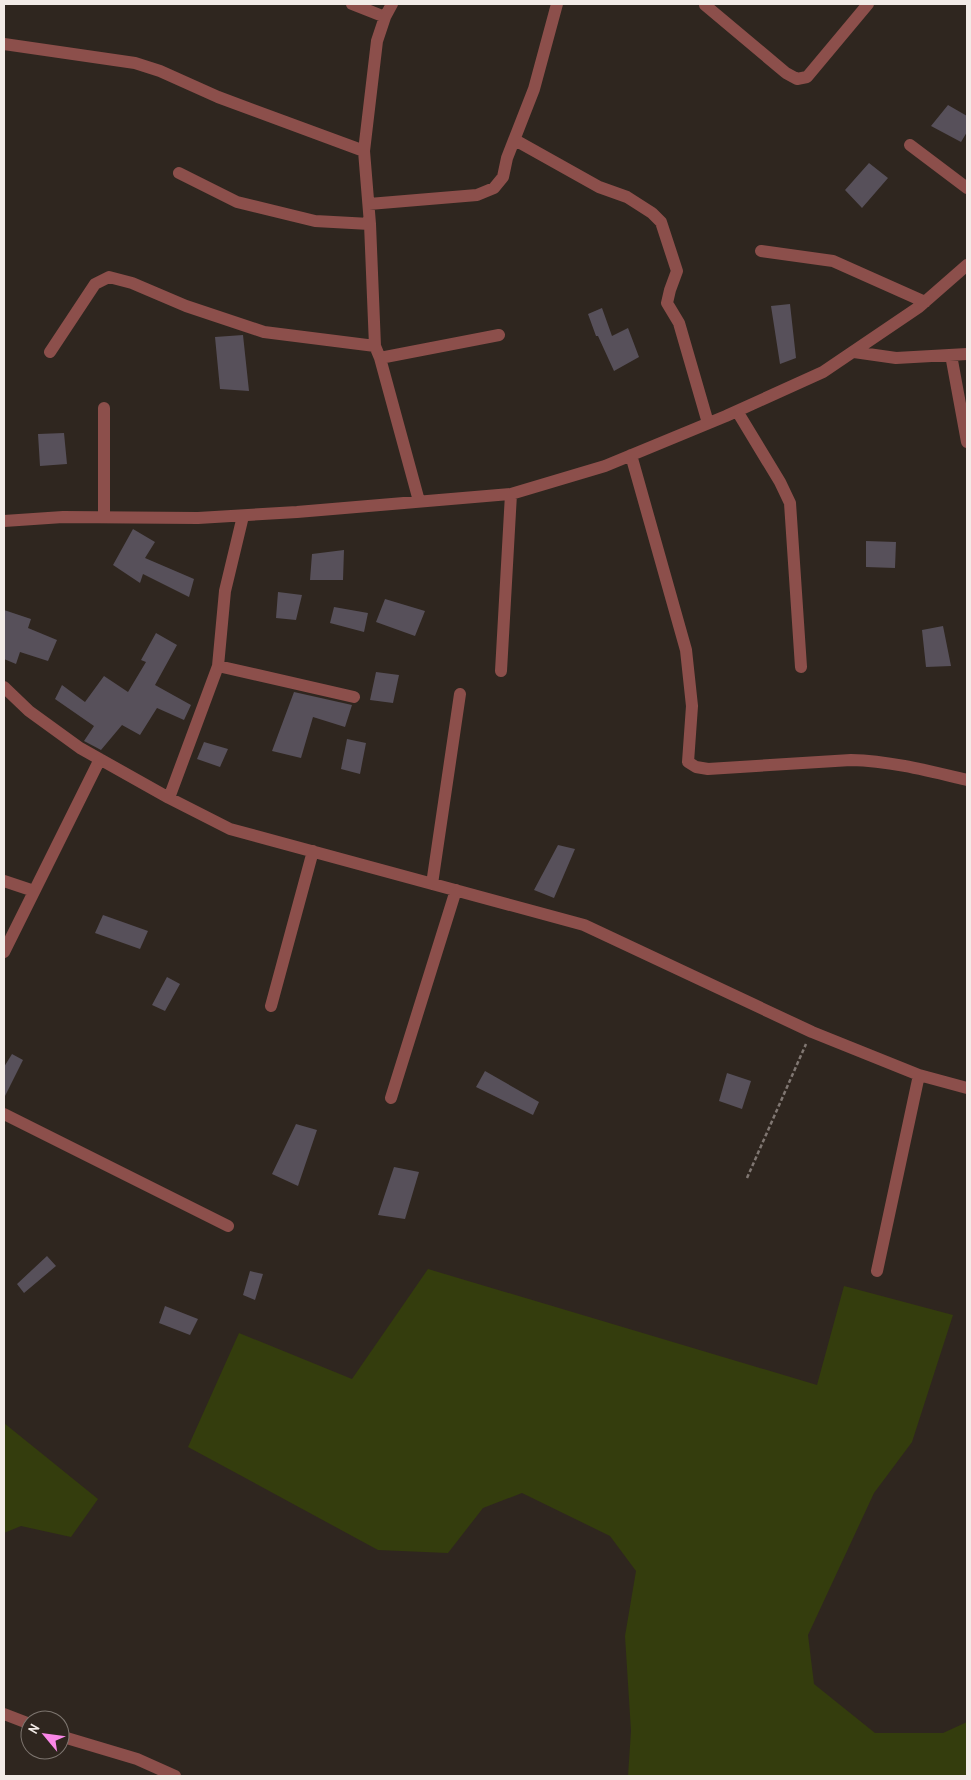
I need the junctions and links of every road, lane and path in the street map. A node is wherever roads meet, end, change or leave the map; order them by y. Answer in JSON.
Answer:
{"nodes":[{"id":1,"x":352,"y":4,"type":"edge"},
{"id":2,"x":392,"y":4,"type":"edge"},
{"id":3,"x":557,"y":4,"type":"edge"},
{"id":4,"x":868,"y":4,"type":"edge"},
{"id":5,"x":705,"y":5,"type":"edge"},
{"id":6,"x":385,"y":17,"type":"junction"},
{"id":7,"x":4,"y":44,"type":"edge"},
{"id":8,"x":514,"y":140,"type":"junction"},
{"id":9,"x":910,"y":145,"type":"dead end"},
{"id":10,"x":364,"y":151,"type":"junction"},
{"id":11,"x":179,"y":173,"type":"dead end"},
{"id":12,"x":967,"y":188,"type":"edge"},
{"id":13,"x":368,"y":204,"type":"junction"},
{"id":14,"x":370,"y":224,"type":"junction"},
{"id":15,"x":761,"y":251,"type":"dead end"},
{"id":16,"x":967,"y":265,"type":"edge"},
{"id":17,"x":925,"y":302,"type":"junction"},
{"id":18,"x":499,"y":335,"type":"dead end"},
{"id":19,"x":50,"y":352,"type":"dead end"},
{"id":20,"x":378,"y":352,"type":"junction"},
{"id":21,"x":854,"y":352,"type":"junction"},
{"id":22,"x":967,"y":354,"type":"edge"},
{"id":23,"x":951,"y":355,"type":"junction"},
{"id":24,"x":104,"y":408,"type":"dead end"},
{"id":25,"x":737,"y":411,"type":"junction"},
{"id":26,"x":708,"y":423,"type":"junction"},
{"id":27,"x":967,"y":442,"type":"edge"},
{"id":28,"x":631,"y":455,"type":"junction"},
{"id":29,"x":511,"y":494,"type":"junction"},
{"id":30,"x":419,"y":501,"type":"junction"},
{"id":31,"x":243,"y":516,"type":"junction"},
{"id":32,"x":104,"y":517,"type":"junction"},
{"id":33,"x":4,"y":521,"type":"edge"},
{"id":34,"x":218,"y":666,"type":"junction"},
{"id":35,"x":801,"y":667,"type":"dead end"},
{"id":36,"x":500,"y":671,"type":"dead end"},
{"id":37,"x":4,"y":687,"type":"edge"},
{"id":38,"x":460,"y":694,"type":"dead end"},
{"id":39,"x":354,"y":697,"type":"dead end"},
{"id":40,"x":100,"y":759,"type":"junction"},
{"id":41,"x":967,"y":780,"type":"edge"},
{"id":42,"x":169,"y":798,"type":"junction"},
{"id":43,"x":313,"y":851,"type":"junction"},
{"id":44,"x":4,"y":881,"type":"edge"},
{"id":45,"x":432,"y":884,"type":"junction"},
{"id":46,"x":456,"y":890,"type":"junction"},
{"id":47,"x":34,"y":891,"type":"junction"},
{"id":48,"x":4,"y":952,"type":"edge"},
{"id":49,"x":271,"y":1006,"type":"dead end"},
{"id":50,"x":812,"y":1032,"type":"junction"},
{"id":51,"x":919,"y":1075,"type":"junction"},
{"id":52,"x":967,"y":1088,"type":"edge"},
{"id":53,"x":391,"y":1098,"type":"dead end"},
{"id":54,"x":4,"y":1114,"type":"edge"},
{"id":55,"x":747,"y":1178,"type":"dead end"},
{"id":56,"x":228,"y":1226,"type":"dead end"},
{"id":57,"x":877,"y":1271,"type":"dead end"},
{"id":58,"x":4,"y":1714,"type":"edge"},
{"id":59,"x":20,"y":1720,"type":"edge"},
{"id":60,"x":70,"y":1739,"type":"edge"},
{"id":61,"x":175,"y":1776,"type":"edge"}],
"edges":[{"from":1,"to":6,"type":"street"},
{"from":2,"to":6,"type":"street"},
{"from":3,"to":8,"type":"street"},
{"from":4,"to":5,"type":"street"},
{"from":6,"to":10,"type":"street"},
{"from":7,"to":10,"type":"street"},
{"from":8,"to":13,"type":"street"},
{"from":8,"to":26,"type":"street"},
{"from":9,"to":12,"type":"street"},
{"from":10,"to":13,"type":"street"},
{"from":11,"to":14,"type":"street"},
{"from":13,"to":14,"type":"street"},
{"from":14,"to":20,"type":"street"},
{"from":15,"to":17,"type":"street"},
{"from":16,"to":17,"type":"street"},
{"from":17,"to":21,"type":"street"},
{"from":18,"to":20,"type":"street"},
{"from":19,"to":20,"type":"street"},
{"from":20,"to":30,"type":"street"},
{"from":21,"to":23,"type":"street"},
{"from":21,"to":25,"type":"street"},
{"from":22,"to":23,"type":"street"},
{"from":23,"to":27,"type":"street"},
{"from":24,"to":32,"type":"street"},
{"from":25,"to":26,"type":"street"},
{"from":25,"to":35,"type":"street"},
{"from":26,"to":28,"type":"street"},
{"from":28,"to":29,"type":"street"},
{"from":28,"to":41,"type":"street"},
{"from":29,"to":30,"type":"street"},
{"from":29,"to":36,"type":"street"},
{"from":30,"to":31,"type":"street"},
{"from":31,"to":32,"type":"street"},
{"from":31,"to":34,"type":"street"},
{"from":32,"to":33,"type":"street"},
{"from":34,"to":39,"type":"street"},
{"from":34,"to":42,"type":"street"},
{"from":37,"to":40,"type":"street"},
{"from":38,"to":45,"type":"street"},
{"from":40,"to":42,"type":"street"},
{"from":40,"to":47,"type":"street"},
{"from":42,"to":43,"type":"street"},
{"from":43,"to":45,"type":"street"},
{"from":43,"to":49,"type":"street"},
{"from":44,"to":47,"type":"street"},
{"from":45,"to":46,"type":"street"},
{"from":46,"to":50,"type":"street"},
{"from":46,"to":53,"type":"street"},
{"from":47,"to":48,"type":"street"},
{"from":50,"to":51,"type":"street"},
{"from":50,"to":55,"type":"path"},
{"from":51,"to":52,"type":"street"},
{"from":51,"to":57,"type":"street"},
{"from":54,"to":56,"type":"street"},
{"from":58,"to":59,"type":"street"},
{"from":60,"to":61,"type":"street"}]}
